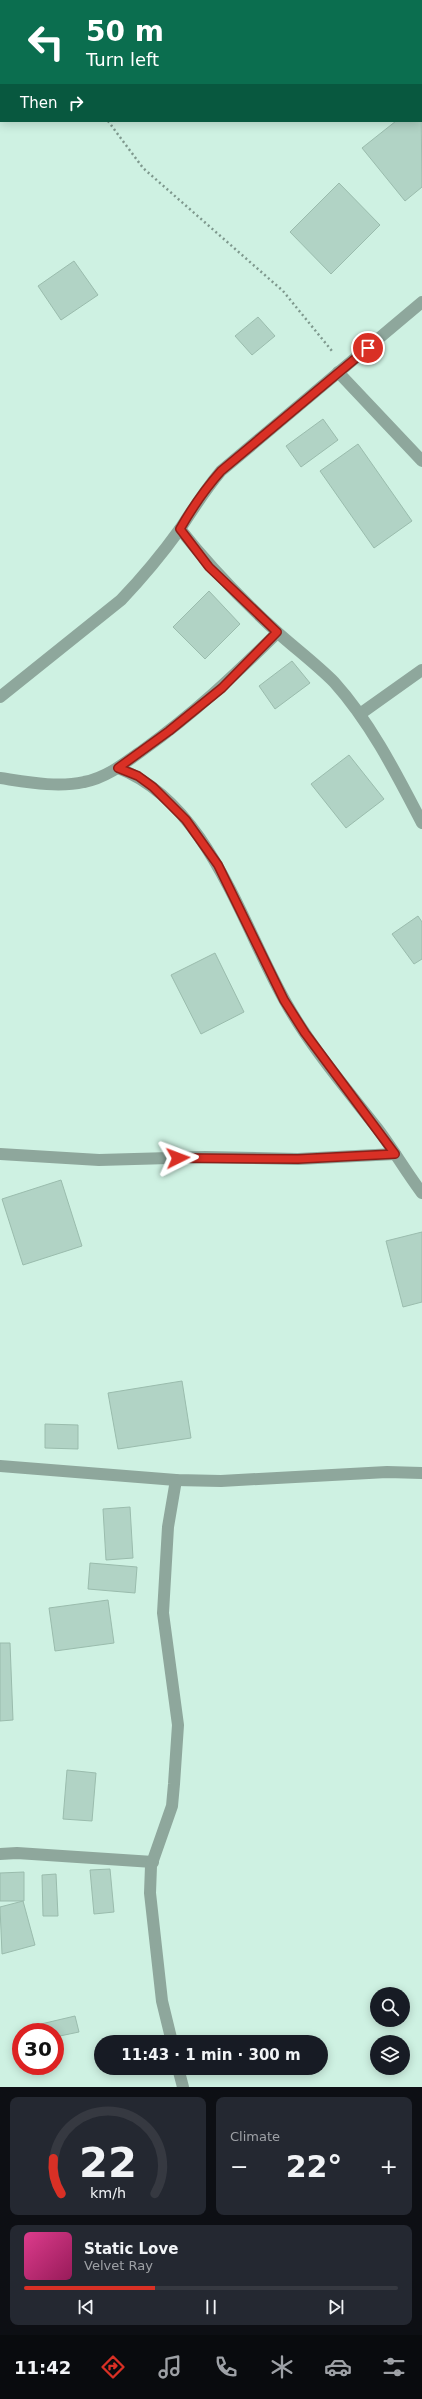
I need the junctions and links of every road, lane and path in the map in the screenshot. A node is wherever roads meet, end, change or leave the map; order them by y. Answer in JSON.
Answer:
{"nodes":[{"id":1,"x":109,"y":122,"type":"edge"},
{"id":2,"x":422,"y":302,"type":"edge"},
{"id":3,"x":342,"y":370,"type":"junction"},
{"id":4,"x":422,"y":461,"type":"edge"},
{"id":5,"x":180,"y":529,"type":"junction"},
{"id":6,"x":277,"y":632,"type":"junction"},
{"id":7,"x":422,"y":670,"type":"edge"},
{"id":8,"x":0,"y":697,"type":"edge"},
{"id":9,"x":360,"y":714,"type":"junction"},
{"id":10,"x":118,"y":768,"type":"junction"},
{"id":11,"x":0,"y":778,"type":"edge"},
{"id":12,"x":422,"y":823,"type":"edge"},
{"id":13,"x":0,"y":1154,"type":"edge"},
{"id":14,"x":395,"y":1154,"type":"junction"},
{"id":15,"x":422,"y":1193,"type":"edge"},
{"id":16,"x":0,"y":1466,"type":"edge"},
{"id":17,"x":422,"y":1474,"type":"edge"},
{"id":18,"x":176,"y":1480,"type":"junction"},
{"id":19,"x":0,"y":1854,"type":"edge"},
{"id":20,"x":153,"y":1862,"type":"junction"},
{"id":21,"x":170,"y":2035,"type":"edge"},
{"id":22,"x":180,"y":2075,"type":"edge"},
{"id":23,"x":183,"y":2087,"type":"edge"}],
"edges":[{"from":1,"to":3,"type":"path"},
{"from":2,"to":3,"type":"street"},
{"from":3,"to":4,"type":"street"},
{"from":3,"to":5,"type":"street"},
{"from":5,"to":6,"type":"street"},
{"from":5,"to":8,"type":"street"},
{"from":6,"to":9,"type":"street"},
{"from":6,"to":10,"type":"street"},
{"from":7,"to":9,"type":"street"},
{"from":9,"to":12,"type":"street"},
{"from":10,"to":11,"type":"street"},
{"from":10,"to":14,"type":"street"},
{"from":13,"to":14,"type":"street"},
{"from":14,"to":15,"type":"street"},
{"from":16,"to":18,"type":"street"},
{"from":17,"to":18,"type":"street"},
{"from":18,"to":20,"type":"street"},
{"from":19,"to":20,"type":"street"},
{"from":20,"to":21,"type":"street"},
{"from":22,"to":23,"type":"street"}]}
